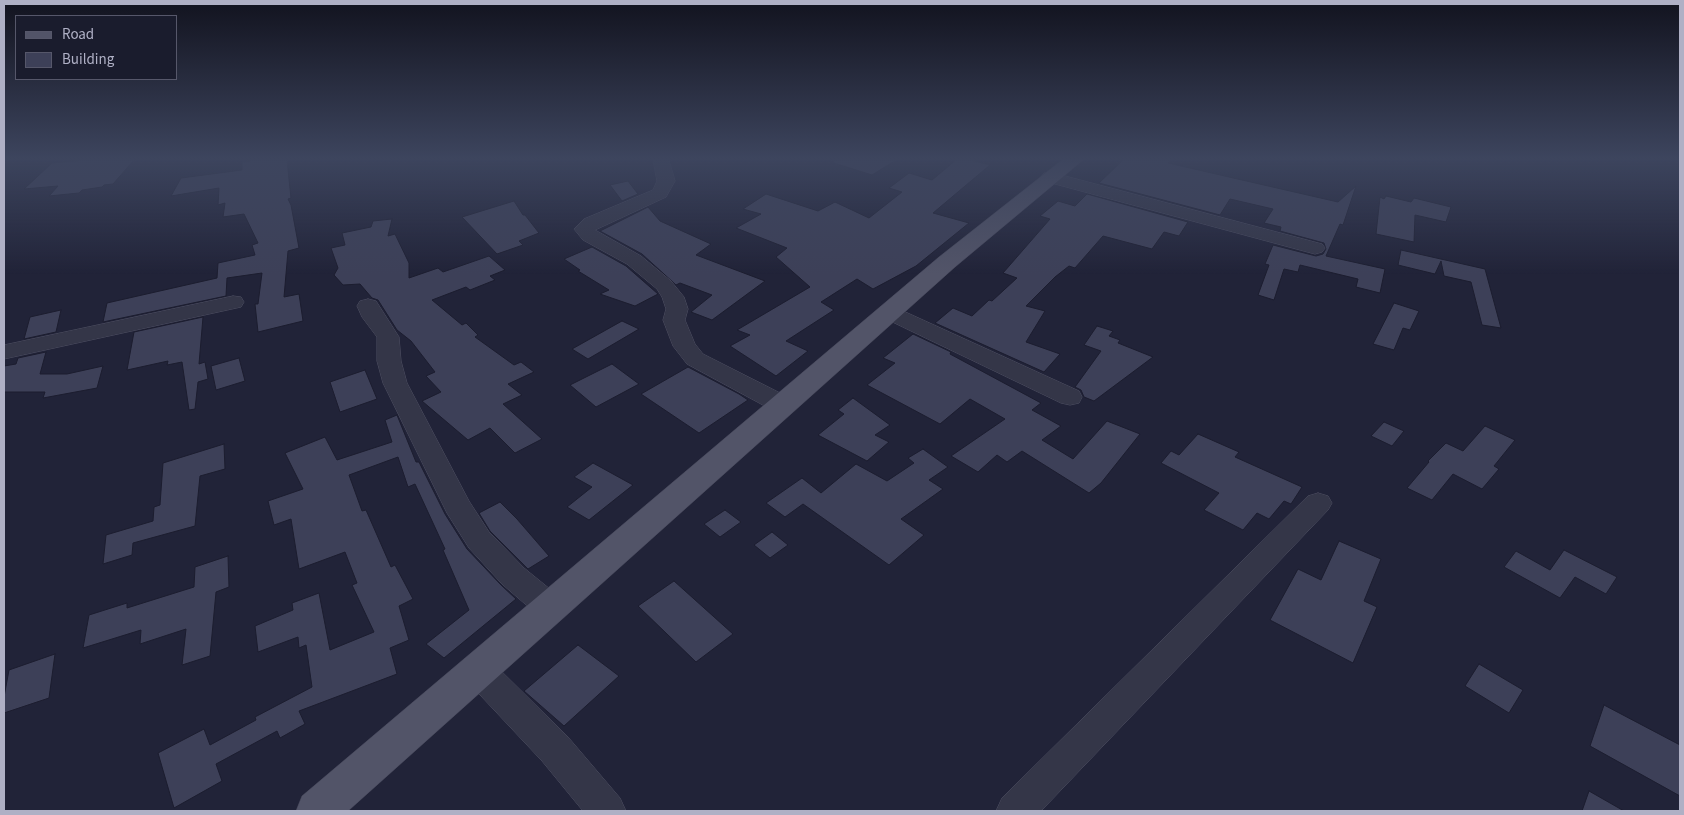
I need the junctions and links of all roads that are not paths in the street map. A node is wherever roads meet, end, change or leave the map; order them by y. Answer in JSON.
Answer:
{"nodes":[{"id":1,"x":650,"y":198,"type":"edge"},
{"id":2,"x":1025,"y":198,"type":"edge"},
{"id":3,"x":1129,"y":198,"type":"edge"},
{"id":4,"x":1315,"y":248,"type":"dead end"},
{"id":5,"x":233,"y":302,"type":"dead end"},
{"id":6,"x":368,"y":306,"type":"dead end"},
{"id":7,"x":890,"y":312,"type":"junction"},
{"id":8,"x":4,"y":352,"type":"edge"},
{"id":9,"x":1070,"y":396,"type":"dead end"},
{"id":10,"x":783,"y":405,"type":"junction"},
{"id":11,"x":1318,"y":503,"type":"dead end"},
{"id":12,"x":550,"y":607,"type":"junction"},
{"id":13,"x":478,"y":670,"type":"junction"},
{"id":14,"x":317,"y":811,"type":"edge"},
{"id":15,"x":607,"y":811,"type":"edge"},
{"id":16,"x":1016,"y":811,"type":"edge"}],
"edges":[{"from":1,"to":10,"type":"street"},
{"from":2,"to":7,"type":"main road"},
{"from":3,"to":4,"type":"street"},
{"from":5,"to":8,"type":"street"},
{"from":6,"to":12,"type":"street"},
{"from":7,"to":9,"type":"street"},
{"from":7,"to":10,"type":"main road"},
{"from":10,"to":12,"type":"main road"},
{"from":11,"to":16,"type":"street"},
{"from":12,"to":13,"type":"main road"},
{"from":13,"to":14,"type":"main road"},
{"from":13,"to":15,"type":"street"}]}
